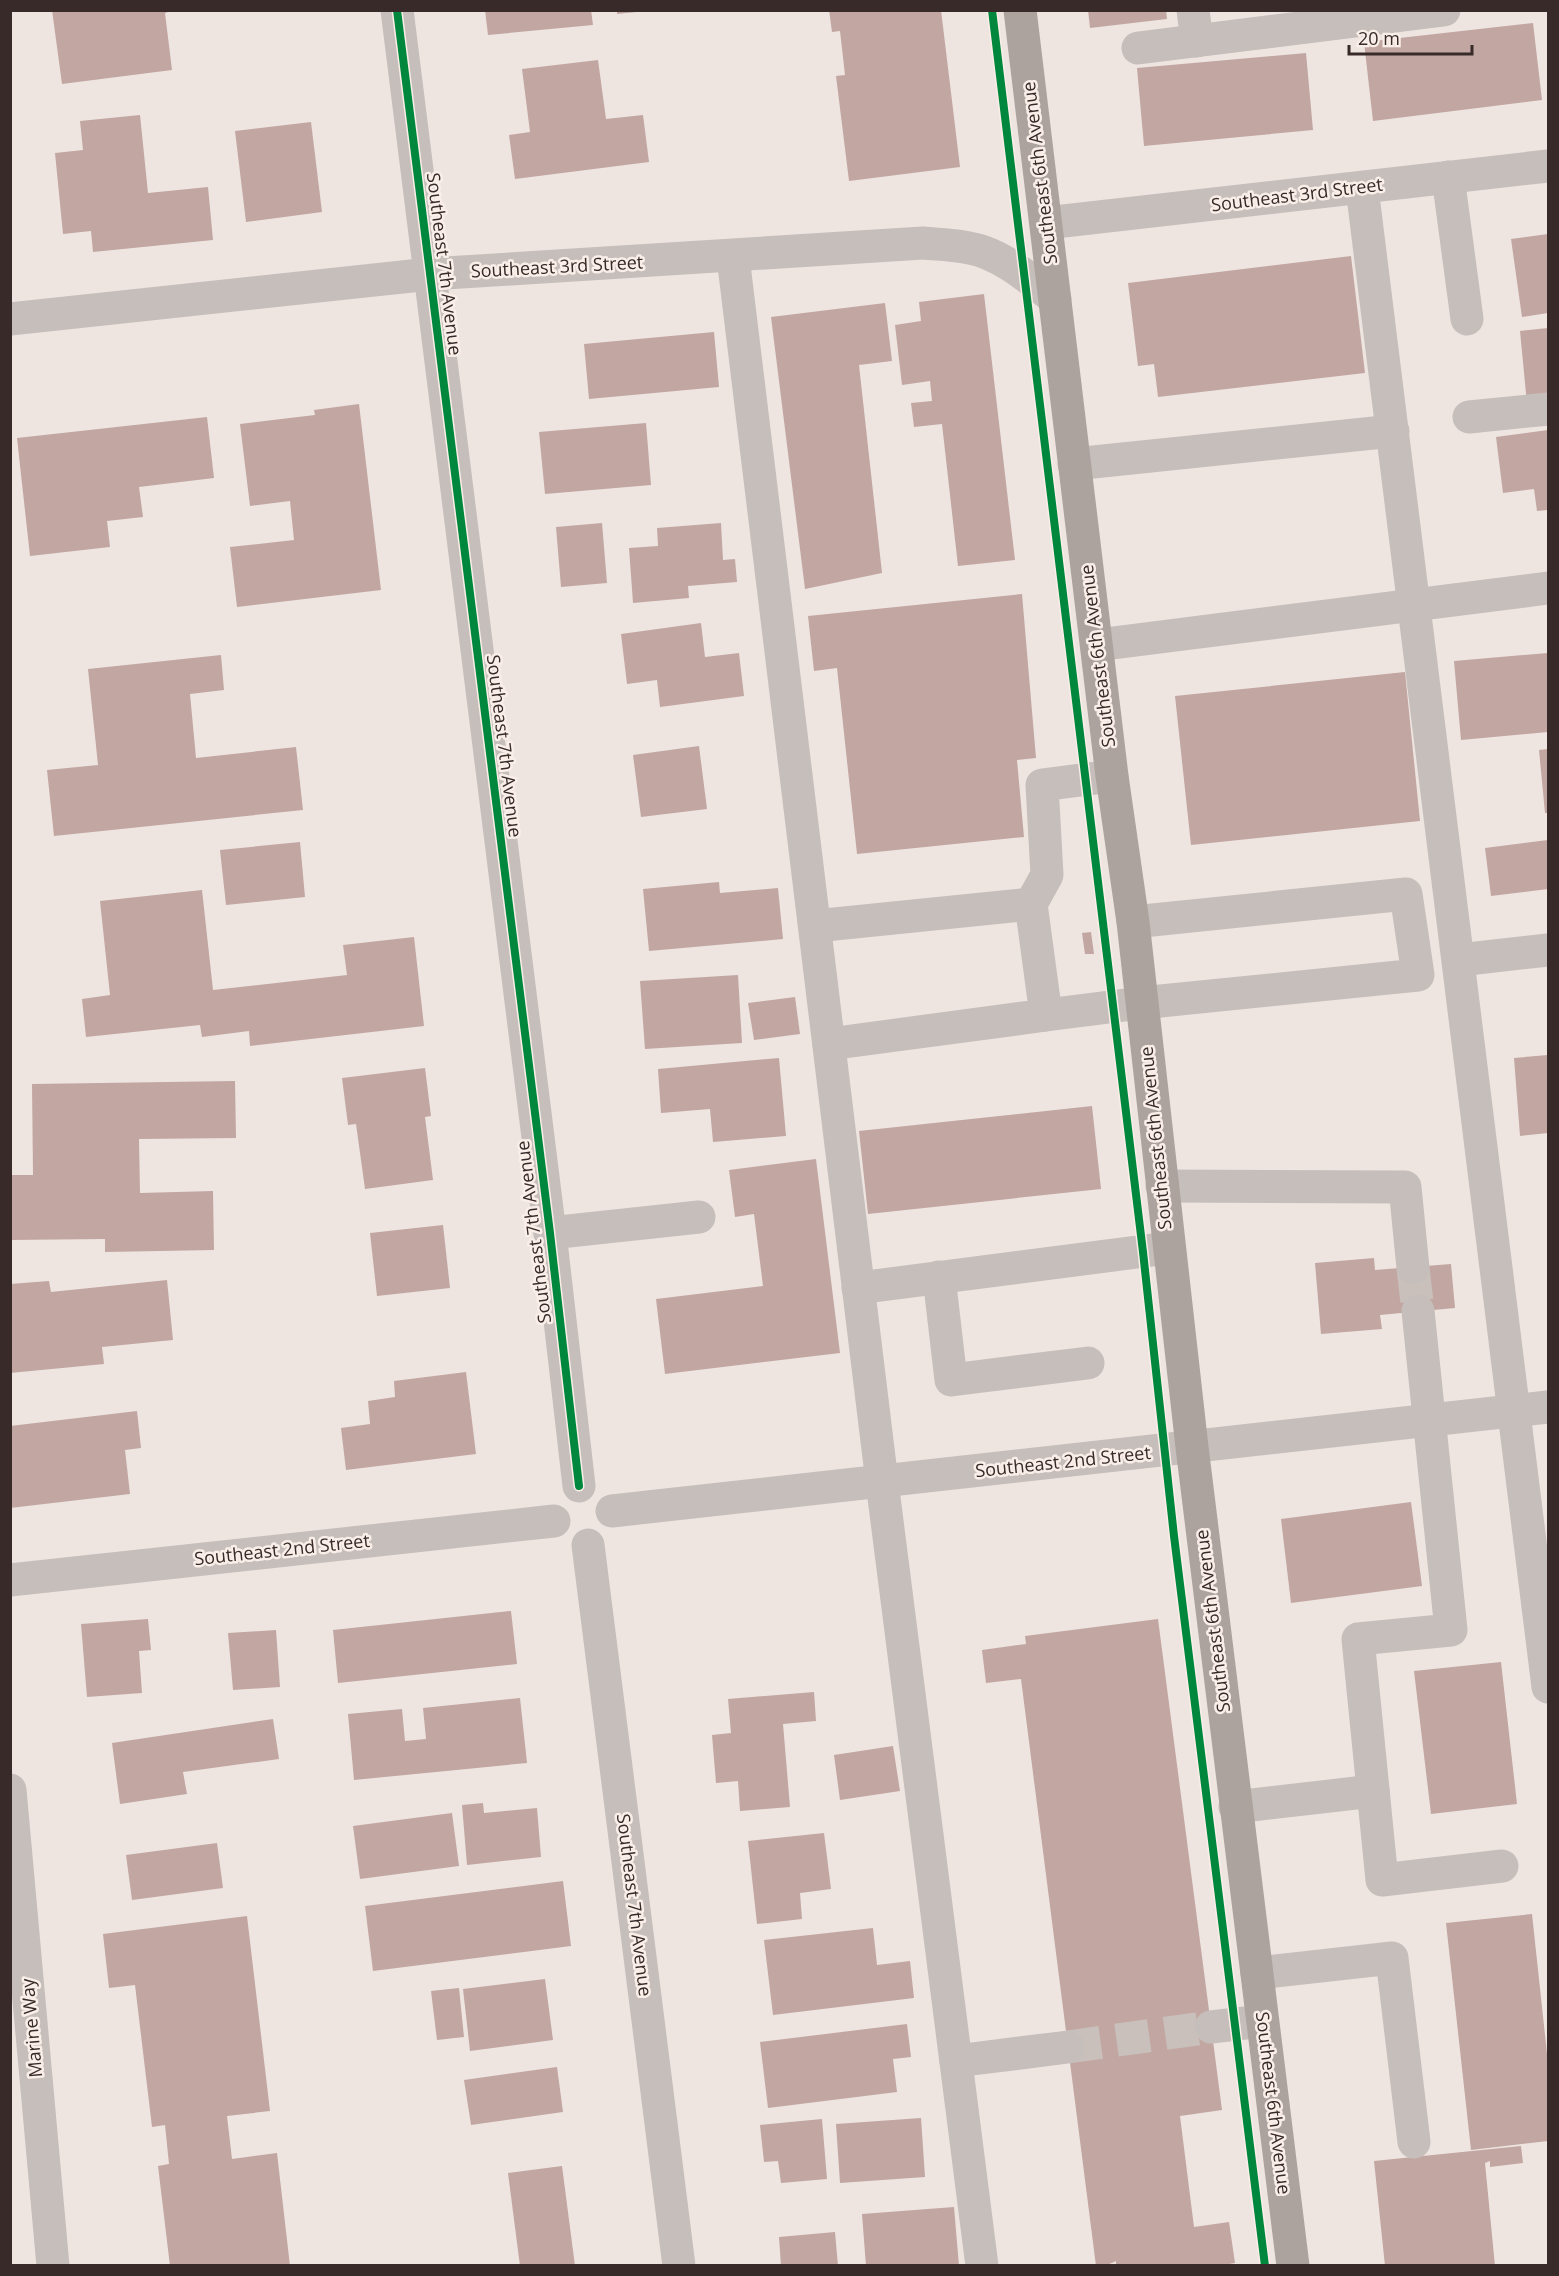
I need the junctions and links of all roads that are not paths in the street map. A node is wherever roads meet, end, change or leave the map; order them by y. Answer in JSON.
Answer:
{"nodes":[{"id":1,"x":397,"y":10,"type":"edge"},
{"id":2,"x":1020,"y":10,"type":"edge"},
{"id":3,"x":1444,"y":10,"type":"edge"},
{"id":4,"x":1195,"y":26,"type":"edge"},
{"id":5,"x":1138,"y":48,"type":"dead end"},
{"id":6,"x":1548,"y":166,"type":"edge"},
{"id":7,"x":1448,"y":177,"type":"junction"},
{"id":8,"x":1362,"y":188,"type":"junction"},
{"id":9,"x":1046,"y":223,"type":"junction"},
{"id":10,"x":733,"y":257,"type":"junction"},
{"id":11,"x":430,"y":274,"type":"junction"},
{"id":12,"x":1055,"y":298,"type":"junction"},
{"id":13,"x":10,"y":319,"type":"edge"},
{"id":14,"x":1467,"y":319,"type":"dead end"},
{"id":15,"x":1548,"y":409,"type":"edge"},
{"id":16,"x":1468,"y":417,"type":"dead end"},
{"id":17,"x":1393,"y":431,"type":"junction"},
{"id":18,"x":1074,"y":464,"type":"junction"},
{"id":19,"x":1548,"y":588,"type":"edge"},
{"id":20,"x":1414,"y":604,"type":"junction"},
{"id":21,"x":1097,"y":645,"type":"junction"},
{"id":22,"x":1112,"y":776,"type":"junction"},
{"id":23,"x":1031,"y":904,"type":"junction"},
{"id":24,"x":1133,"y":922,"type":"junction"},
{"id":25,"x":815,"y":926,"type":"junction"},
{"id":26,"x":1548,"y":950,"type":"edge"},
{"id":27,"x":1459,"y":960,"type":"junction"},
{"id":28,"x":1141,"y":1003,"type":"junction"},
{"id":29,"x":1046,"y":1015,"type":"junction"},
{"id":30,"x":829,"y":1044,"type":"junction"},
{"id":31,"x":1162,"y":1186,"type":"junction"},
{"id":32,"x":699,"y":1217,"type":"dead end"},
{"id":33,"x":550,"y":1233,"type":"junction"},
{"id":34,"x":1168,"y":1248,"type":"junction"},
{"id":35,"x":1413,"y":1268,"type":"tunnel mouth"},
{"id":36,"x":939,"y":1277,"type":"junction"},
{"id":37,"x":858,"y":1288,"type":"junction"},
{"id":38,"x":1418,"y":1311,"type":"tunnel mouth"},
{"id":39,"x":1088,"y":1363,"type":"dead end"},
{"id":40,"x":1548,"y":1407,"type":"edge"},
{"id":41,"x":1515,"y":1411,"type":"junction"},
{"id":42,"x":1429,"y":1421,"type":"junction"},
{"id":43,"x":1191,"y":1447,"type":"junction"},
{"id":44,"x":882,"y":1482,"type":"junction"},
{"id":45,"x":579,"y":1486,"type":"junction"},
{"id":46,"x":612,"y":1511,"type":"junction"},
{"id":47,"x":554,"y":1521,"type":"junction"},
{"id":48,"x":1539,"y":1530,"type":"edge"},
{"id":49,"x":588,"y":1545,"type":"junction"},
{"id":50,"x":10,"y":1580,"type":"edge"},
{"id":51,"x":1548,"y":1687,"type":"edge"},
{"id":52,"x":10,"y":1790,"type":"edge"},
{"id":53,"x":1373,"y":1791,"type":"junction"},
{"id":54,"x":1236,"y":1807,"type":"junction"},
{"id":55,"x":1502,"y":1866,"type":"dead end"},
{"id":56,"x":1257,"y":1972,"type":"junction"},
{"id":57,"x":1262,"y":2021,"type":"junction"},
{"id":58,"x":1211,"y":2027,"type":"tunnel mouth"},
{"id":59,"x":1068,"y":2047,"type":"tunnel mouth"},
{"id":60,"x":956,"y":2061,"type":"junction"},
{"id":61,"x":1414,"y":2142,"type":"dead end"},
{"id":62,"x":53,"y":2265,"type":"edge"},
{"id":63,"x":679,"y":2265,"type":"edge"},
{"id":64,"x":982,"y":2265,"type":"edge"},
{"id":65,"x":1293,"y":2265,"type":"edge"}],
"edges":[{"from":1,"to":11,"type":"street","name":"Southeast 7th Avenue"},
{"from":2,"to":9,"type":"main road","name":"Southeast 6th Avenue"},
{"from":3,"to":4,"type":"street"},
{"from":4,"to":5,"type":"street"},
{"from":6,"to":7,"type":"street","name":"Southeast 3rd Street"},
{"from":7,"to":8,"type":"street","name":"Southeast 3rd Street"},
{"from":7,"to":14,"type":"street"},
{"from":8,"to":9,"type":"street","name":"Southeast 3rd Street"},
{"from":8,"to":17,"type":"street"},
{"from":9,"to":12,"type":"main road","name":"Southeast 6th Avenue"},
{"from":10,"to":11,"type":"street","name":"Southeast 3rd Street"},
{"from":10,"to":12,"type":"street","name":"Southeast 3rd Street"},
{"from":10,"to":25,"type":"street"},
{"from":11,"to":13,"type":"street","name":"Southeast 3rd Street"},
{"from":11,"to":33,"type":"street","name":"Southeast 7th Avenue"},
{"from":12,"to":18,"type":"main road","name":"Southeast 6th Avenue"},
{"from":15,"to":16,"type":"street"},
{"from":17,"to":18,"type":"street"},
{"from":17,"to":20,"type":"street"},
{"from":18,"to":21,"type":"main road","name":"Southeast 6th Avenue"},
{"from":19,"to":20,"type":"street"},
{"from":20,"to":21,"type":"street"},
{"from":20,"to":27,"type":"street"},
{"from":21,"to":22,"type":"main road","name":"Southeast 6th Avenue"},
{"from":22,"to":23,"type":"street"},
{"from":22,"to":24,"type":"main road","name":"Southeast 6th Avenue"},
{"from":23,"to":25,"type":"street"},
{"from":23,"to":29,"type":"street"},
{"from":24,"to":28,"type":"main road","name":"Southeast 6th Avenue"},
{"from":24,"to":28,"type":"street"},
{"from":25,"to":30,"type":"street"},
{"from":26,"to":27,"type":"street"},
{"from":27,"to":41,"type":"street"},
{"from":28,"to":29,"type":"street"},
{"from":28,"to":31,"type":"main road","name":"Southeast 6th Avenue"},
{"from":29,"to":30,"type":"street"},
{"from":30,"to":37,"type":"street"},
{"from":31,"to":34,"type":"main road","name":"Southeast 6th Avenue"},
{"from":31,"to":35,"type":"street"},
{"from":32,"to":33,"type":"street"},
{"from":33,"to":45,"type":"street","name":"Southeast 7th Avenue"},
{"from":34,"to":36,"type":"street"},
{"from":34,"to":43,"type":"main road","name":"Southeast 6th Avenue"},
{"from":36,"to":37,"type":"street"},
{"from":36,"to":39,"type":"street"},
{"from":37,"to":44,"type":"street"},
{"from":38,"to":42,"type":"street"},
{"from":40,"to":41,"type":"street","name":"Southeast 2nd Street"},
{"from":41,"to":42,"type":"street","name":"Southeast 2nd Street"},
{"from":41,"to":48,"type":"street"},
{"from":42,"to":43,"type":"street","name":"Southeast 2nd Street"},
{"from":42,"to":53,"type":"street"},
{"from":43,"to":44,"type":"street","name":"Southeast 2nd Street"},
{"from":43,"to":54,"type":"main road","name":"Southeast 6th Avenue"},
{"from":44,"to":46,"type":"street","name":"Southeast 2nd Street"},
{"from":44,"to":60,"type":"street"},
{"from":45,"to":46,"type":"street"},
{"from":45,"to":47,"type":"street"},
{"from":46,"to":49,"type":"street"},
{"from":47,"to":49,"type":"street"},
{"from":47,"to":50,"type":"street","name":"Southeast 2nd Street"},
{"from":48,"to":51,"type":"street"},
{"from":49,"to":63,"type":"street","name":"Southeast 7th Avenue"},
{"from":52,"to":62,"type":"street","name":"Marine Way"},
{"from":53,"to":54,"type":"street"},
{"from":53,"to":55,"type":"street"},
{"from":54,"to":56,"type":"main road","name":"Southeast 6th Avenue"},
{"from":56,"to":57,"type":"main road","name":"Southeast 6th Avenue"},
{"from":56,"to":61,"type":"street"},
{"from":57,"to":58,"type":"street"},
{"from":57,"to":65,"type":"main road","name":"Southeast 6th Avenue"},
{"from":59,"to":60,"type":"street"},
{"from":60,"to":64,"type":"street"}]}
